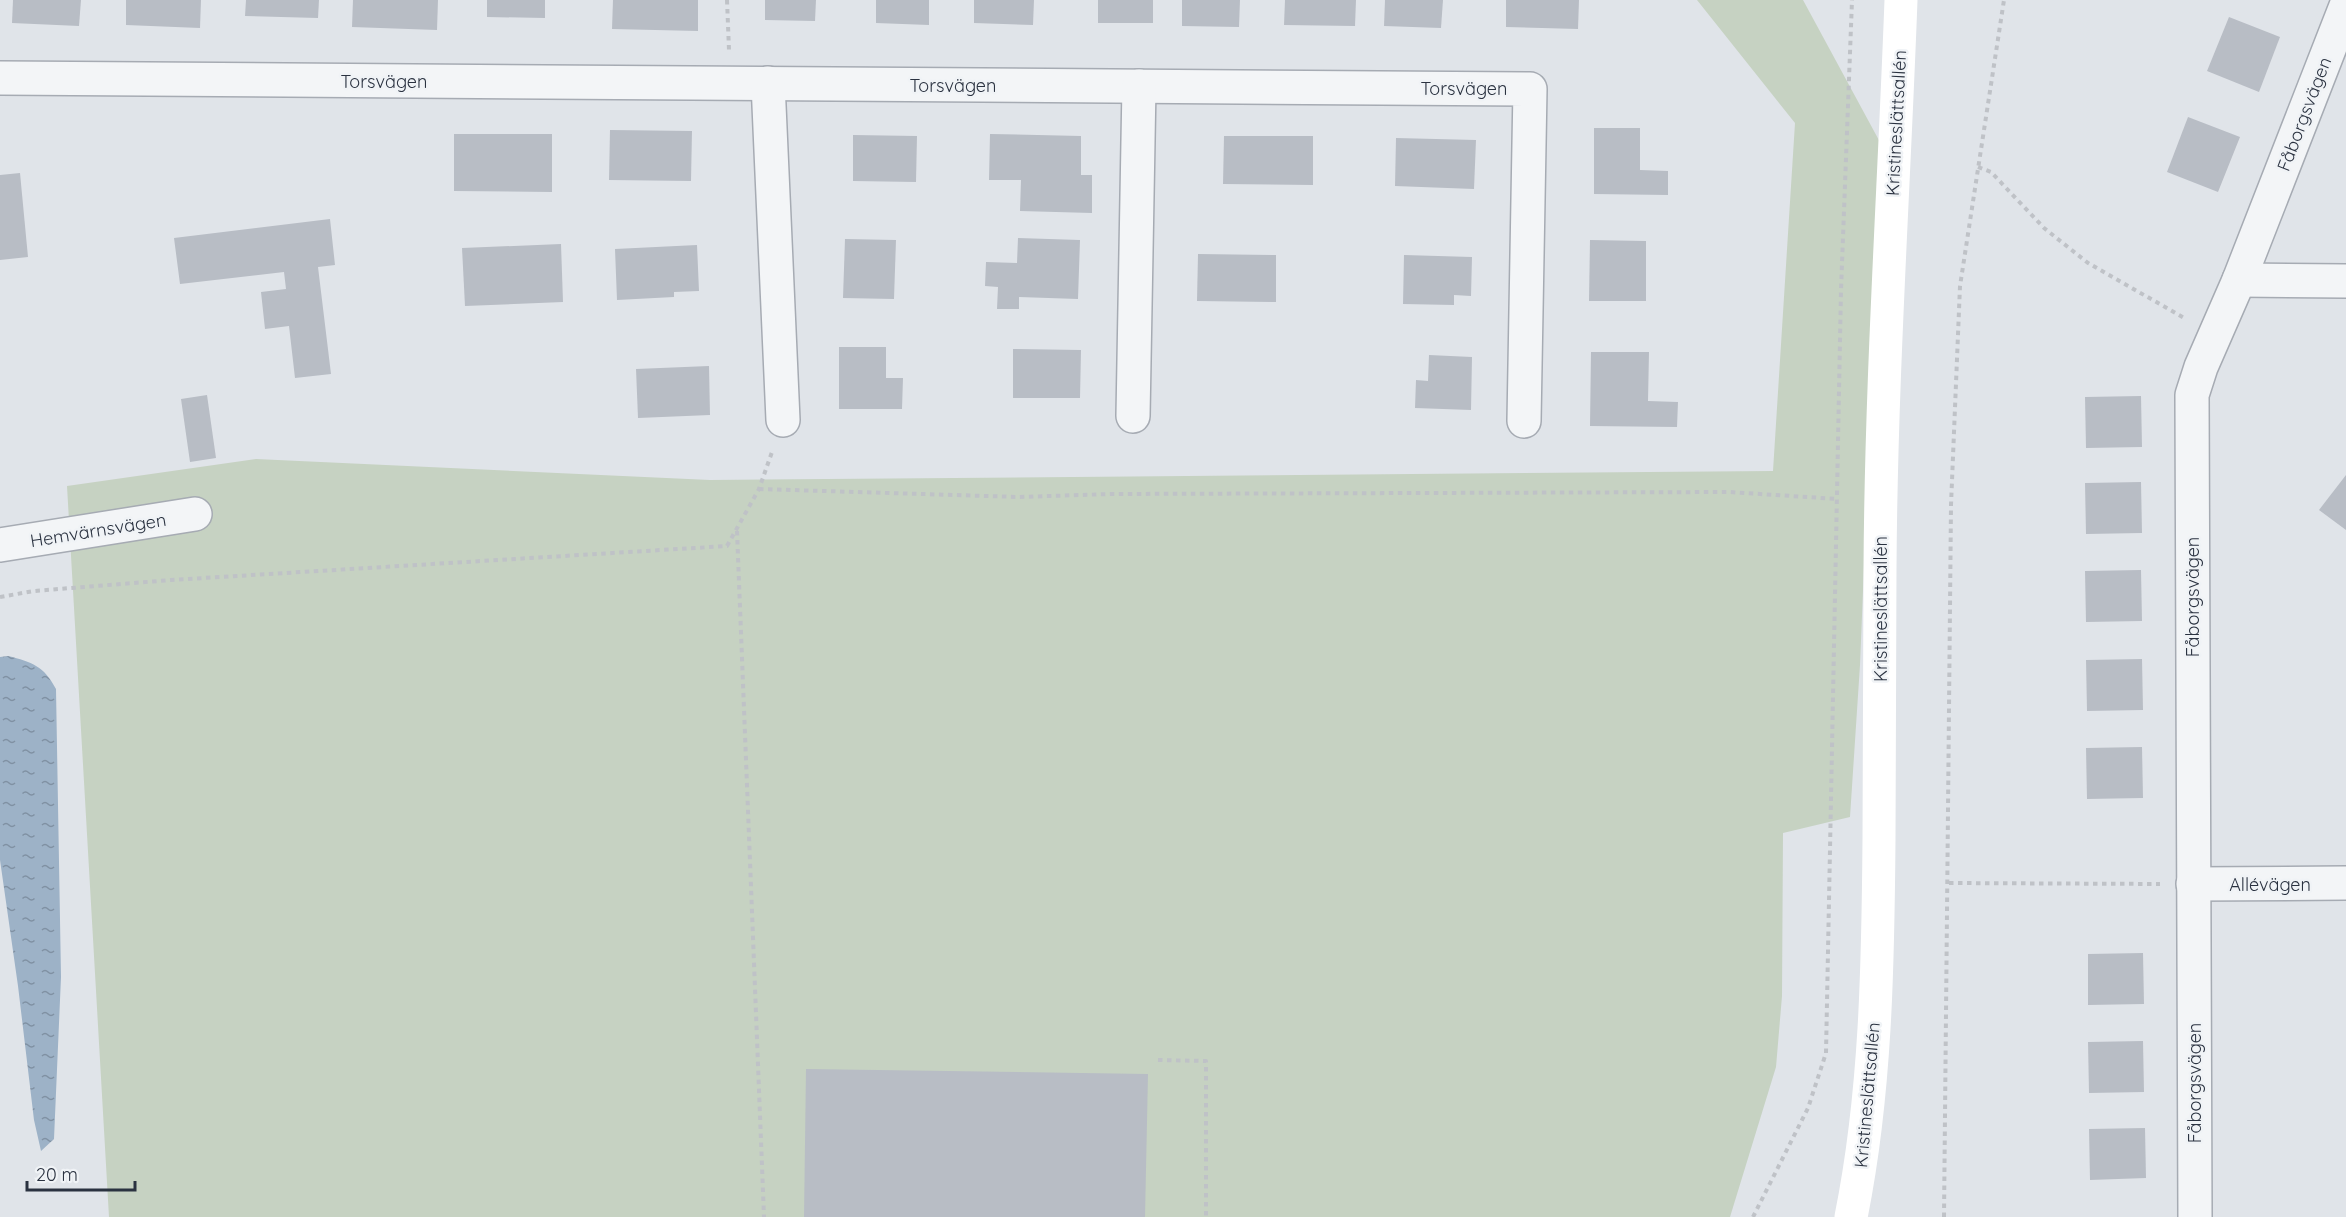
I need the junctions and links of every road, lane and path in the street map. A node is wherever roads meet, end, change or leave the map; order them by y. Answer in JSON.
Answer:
{"nodes":[{"id":1,"x":727,"y":0,"type":"edge"},
{"id":2,"x":1852,"y":0,"type":"edge"},
{"id":3,"x":1901,"y":0,"type":"edge"},
{"id":4,"x":2004,"y":0,"type":"edge"},
{"id":5,"x":2346,"y":6,"type":"edge"},
{"id":6,"x":0,"y":78,"type":"edge"},
{"id":7,"x":731,"y":83,"type":"junction"},
{"id":8,"x":768,"y":83,"type":"junction"},
{"id":9,"x":1139,"y":86,"type":"junction"},
{"id":10,"x":1978,"y":167,"type":"junction"},
{"id":11,"x":2239,"y":280,"type":"junction"},
{"id":12,"x":2346,"y":281,"type":"edge"},
{"id":13,"x":2215,"y":335,"type":"junction"},
{"id":14,"x":1133,"y":416,"type":"dead end"},
{"id":15,"x":783,"y":420,"type":"joint"},
{"id":16,"x":1524,"y":421,"type":"dead end"},
{"id":17,"x":759,"y":489,"type":"junction"},
{"id":18,"x":1838,"y":499,"type":"junction"},
{"id":19,"x":195,"y":514,"type":"dead end"},
{"id":20,"x":736,"y":529,"type":"junction"},
{"id":21,"x":0,"y":545,"type":"edge"},
{"id":22,"x":0,"y":597,"type":"edge"},
{"id":23,"x":1949,"y":883,"type":"junction"},
{"id":24,"x":2346,"y":883,"type":"edge"},
{"id":25,"x":2193,"y":884,"type":"junction"},
{"id":26,"x":1158,"y":1060,"type":"dead end"},
{"id":27,"x":764,"y":1217,"type":"edge"},
{"id":28,"x":1206,"y":1217,"type":"edge"},
{"id":29,"x":1753,"y":1217,"type":"edge"},
{"id":30,"x":1851,"y":1217,"type":"edge"},
{"id":31,"x":1944,"y":1217,"type":"edge"},
{"id":32,"x":2194,"y":1217,"type":"edge"}],
"edges":[{"from":1,"to":7,"type":"path"},
{"from":2,"to":18,"type":"path"},
{"from":3,"to":30,"type":"street","name":"Kristineslättsallén"},
{"from":4,"to":10,"type":"path"},
{"from":5,"to":11,"type":"street","name":"Fåborgsvägen"},
{"from":6,"to":7,"type":"street","name":"Torsvägen"},
{"from":7,"to":8,"type":"street","name":"Torsvägen"},
{"from":8,"to":9,"type":"street","name":"Torsvägen"},
{"from":8,"to":15,"type":"street"},
{"from":9,"to":14,"type":"street"},
{"from":9,"to":16,"type":"street","name":"Torsvägen"},
{"from":10,"to":13,"type":"path"},
{"from":10,"to":23,"type":"path"},
{"from":11,"to":12,"type":"street"},
{"from":11,"to":13,"type":"street","name":"Fåborgsvägen"},
{"from":13,"to":25,"type":"street","name":"Fåborgsvägen"},
{"from":15,"to":17,"type":"path"},
{"from":17,"to":18,"type":"path"},
{"from":17,"to":20,"type":"path"},
{"from":18,"to":29,"type":"path"},
{"from":19,"to":21,"type":"street","name":"Hemvärnsvägen"},
{"from":20,"to":22,"type":"path"},
{"from":20,"to":27,"type":"path"},
{"from":23,"to":25,"type":"path"},
{"from":23,"to":31,"type":"path"},
{"from":24,"to":25,"type":"street","name":"Allévägen"},
{"from":25,"to":32,"type":"street","name":"Fåborgsvägen"},
{"from":26,"to":28,"type":"path"}]}
